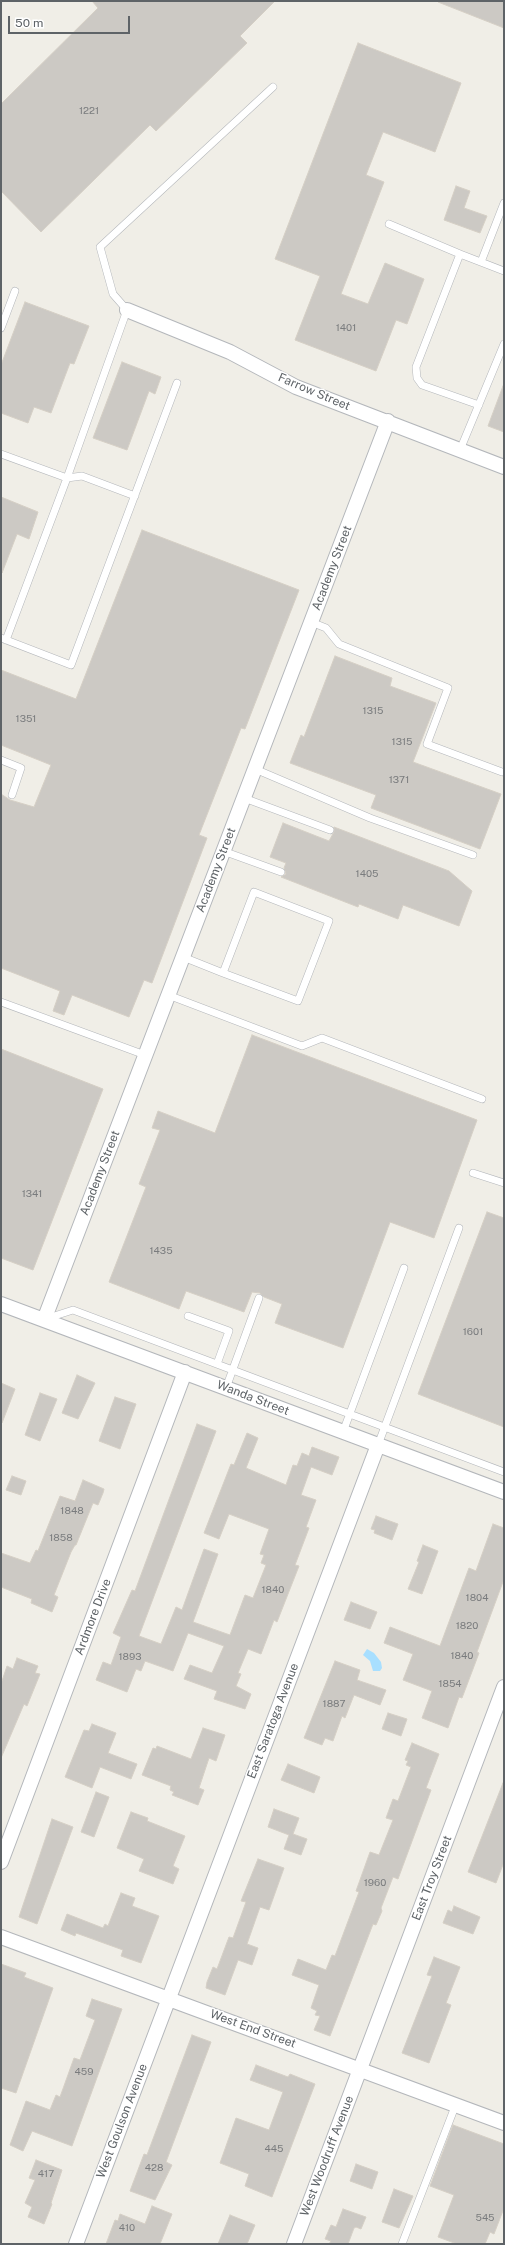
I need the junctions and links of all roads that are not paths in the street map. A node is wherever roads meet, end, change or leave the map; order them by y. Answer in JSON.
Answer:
{"nodes":[{"id":1,"x":273,"y":87,"type":"dead end"},
{"id":2,"x":504,"y":203,"type":"edge"},
{"id":3,"x":389,"y":224,"type":"dead end"},
{"id":4,"x":460,"y":254,"type":"junction"},
{"id":5,"x":481,"y":262,"type":"junction"},
{"id":6,"x":504,"y":271,"type":"edge"},
{"id":7,"x":15,"y":291,"type":"dead end"},
{"id":8,"x":127,"y":310,"type":"junction"},
{"id":9,"x":1,"y":328,"type":"edge"},
{"id":10,"x":504,"y":344,"type":"edge"},
{"id":11,"x":177,"y":383,"type":"dead end"},
{"id":12,"x":479,"y":405,"type":"junction"},
{"id":13,"x":388,"y":421,"type":"junction"},
{"id":14,"x":460,"y":450,"type":"junction"},
{"id":15,"x":1,"y":454,"type":"edge"},
{"id":16,"x":504,"y":467,"type":"edge"},
{"id":17,"x":68,"y":478,"type":"junction"},
{"id":18,"x":135,"y":496,"type":"junction"},
{"id":19,"x":312,"y":622,"type":"junction"},
{"id":20,"x":4,"y":639,"type":"edge"},
{"id":21,"x":1,"y":760,"type":"edge"},
{"id":22,"x":255,"y":769,"type":"junction"},
{"id":23,"x":502,"y":772,"type":"dead end"},
{"id":24,"x":12,"y":795,"type":"dead end"},
{"id":25,"x":244,"y":798,"type":"junction"},
{"id":26,"x":330,"y":830,"type":"dead end"},
{"id":27,"x":223,"y":851,"type":"junction"},
{"id":28,"x":473,"y":855,"type":"dead end"},
{"id":29,"x":281,"y":872,"type":"dead end"},
{"id":30,"x":183,"y":957,"type":"junction"},
{"id":31,"x":223,"y":973,"type":"junction"},
{"id":32,"x":168,"y":995,"type":"junction"},
{"id":33,"x":1,"y":1002,"type":"edge"},
{"id":34,"x":146,"y":1055,"type":"junction"},
{"id":35,"x":482,"y":1099,"type":"dead end"},
{"id":36,"x":473,"y":1173,"type":"dead end"},
{"id":37,"x":504,"y":1184,"type":"edge"},
{"id":38,"x":460,"y":1228,"type":"dead end"},
{"id":39,"x":404,"y":1268,"type":"dead end"},
{"id":40,"x":259,"y":1298,"type":"dead end"},
{"id":41,"x":1,"y":1304,"type":"edge"},
{"id":42,"x":188,"y":1316,"type":"dead end"},
{"id":43,"x":44,"y":1320,"type":"junction"},
{"id":44,"x":217,"y":1364,"type":"junction"},
{"id":45,"x":232,"y":1370,"type":"junction"},
{"id":46,"x":185,"y":1372,"type":"junction"},
{"id":47,"x":226,"y":1388,"type":"junction"},
{"id":48,"x":349,"y":1414,"type":"junction"},
{"id":49,"x":384,"y":1427,"type":"junction"},
{"id":50,"x":343,"y":1432,"type":"junction"},
{"id":51,"x":378,"y":1445,"type":"junction"},
{"id":52,"x":504,"y":1472,"type":"edge"},
{"id":53,"x":504,"y":1492,"type":"edge"},
{"id":54,"x":504,"y":1687,"type":"edge"},
{"id":55,"x":1,"y":1862,"type":"edge"},
{"id":56,"x":1,"y":1937,"type":"edge"},
{"id":57,"x":168,"y":1999,"type":"junction"},
{"id":58,"x":360,"y":2068,"type":"junction"},
{"id":59,"x":456,"y":2104,"type":"junction"},
{"id":60,"x":504,"y":2122,"type":"edge"},
{"id":61,"x":76,"y":2244,"type":"edge"},
{"id":62,"x":294,"y":2244,"type":"edge"},
{"id":63,"x":402,"y":2244,"type":"edge"}],
"edges":[{"from":1,"to":8,"type":"lane"},
{"from":2,"to":5,"type":"lane"},
{"from":3,"to":4,"type":"lane"},
{"from":4,"to":5,"type":"lane"},
{"from":4,"to":12,"type":"lane"},
{"from":5,"to":6,"type":"lane"},
{"from":7,"to":9,"type":"lane"},
{"from":8,"to":13,"type":"street","name":"Farrow Street"},
{"from":8,"to":17,"type":"lane"},
{"from":10,"to":12,"type":"lane"},
{"from":11,"to":18,"type":"lane"},
{"from":12,"to":14,"type":"lane"},
{"from":13,"to":14,"type":"street","name":"Farrow Street"},
{"from":13,"to":19,"type":"street","name":"Academy Street"},
{"from":14,"to":16,"type":"street","name":"Farrow Street"},
{"from":15,"to":17,"type":"lane"},
{"from":17,"to":18,"type":"lane"},
{"from":17,"to":20,"type":"lane"},
{"from":18,"to":20,"type":"lane"},
{"from":19,"to":22,"type":"street","name":"Academy Street"},
{"from":19,"to":23,"type":"lane"},
{"from":21,"to":24,"type":"lane"},
{"from":22,"to":25,"type":"street","name":"Academy Street"},
{"from":22,"to":28,"type":"lane"},
{"from":25,"to":26,"type":"lane"},
{"from":25,"to":27,"type":"street","name":"Academy Street"},
{"from":27,"to":29,"type":"lane"},
{"from":27,"to":30,"type":"street","name":"Academy Street"},
{"from":30,"to":31,"type":"lane"},
{"from":30,"to":32,"type":"street","name":"Academy Street"},
{"from":31,"to":31,"type":"lane"},
{"from":32,"to":34,"type":"street","name":"Academy Street"},
{"from":32,"to":35,"type":"lane"},
{"from":33,"to":34,"type":"lane"},
{"from":34,"to":43,"type":"street","name":"Academy Street"},
{"from":36,"to":37,"type":"lane"},
{"from":38,"to":49,"type":"lane"},
{"from":39,"to":48,"type":"lane"},
{"from":40,"to":45,"type":"lane"},
{"from":41,"to":43,"type":"street","name":"Wanda Street"},
{"from":42,"to":44,"type":"lane"},
{"from":43,"to":44,"type":"lane"},
{"from":43,"to":46,"type":"street","name":"Wanda Street"},
{"from":44,"to":45,"type":"lane"},
{"from":45,"to":47,"type":"lane"},
{"from":45,"to":48,"type":"lane"},
{"from":46,"to":47,"type":"street","name":"Wanda Street"},
{"from":46,"to":55,"type":"street","name":"Ardmore Drive"},
{"from":47,"to":50,"type":"street","name":"Wanda Street"},
{"from":48,"to":49,"type":"lane"},
{"from":48,"to":50,"type":"lane"},
{"from":49,"to":51,"type":"lane"},
{"from":49,"to":52,"type":"lane"},
{"from":50,"to":51,"type":"street","name":"Wanda Street"},
{"from":51,"to":53,"type":"street","name":"Wanda Street"},
{"from":51,"to":57,"type":"street","name":"East Saratoga Avenue"},
{"from":54,"to":58,"type":"street","name":"East Troy Street"},
{"from":56,"to":57,"type":"street","name":"West End Street"},
{"from":57,"to":58,"type":"street","name":"West End Street"},
{"from":57,"to":61,"type":"street","name":"West Goulson Avenue"},
{"from":58,"to":59,"type":"street","name":"West End Street"},
{"from":58,"to":62,"type":"street","name":"West Woodruff Avenue"},
{"from":59,"to":60,"type":"street","name":"West End Street"},
{"from":59,"to":63,"type":"lane"}]}
